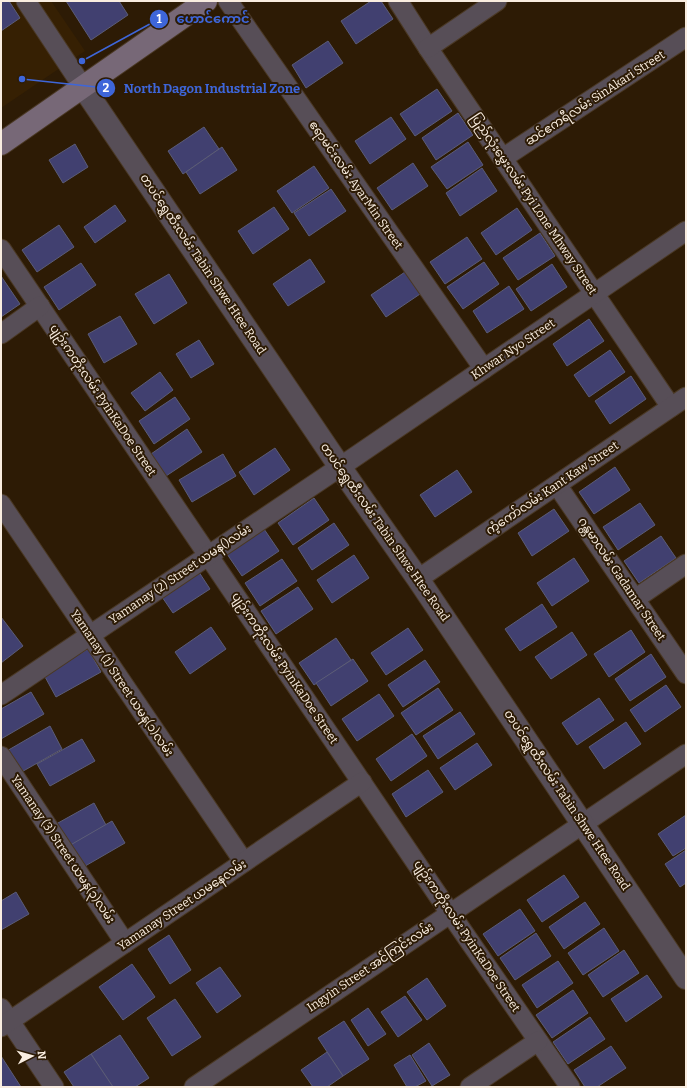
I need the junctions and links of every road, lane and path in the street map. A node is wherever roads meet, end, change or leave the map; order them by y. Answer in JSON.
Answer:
{"nodes":[{"id":1,"x":26,"y":1,"type":"edge"},
{"id":2,"x":206,"y":1,"type":"edge"},
{"id":3,"x":228,"y":1,"type":"edge"},
{"id":4,"x":398,"y":1,"type":"edge"},
{"id":5,"x":497,"y":1,"type":"edge"},
{"id":6,"x":686,"y":38,"type":"edge"},
{"id":7,"x":428,"y":48,"type":"junction"},
{"id":8,"x":83,"y":87,"type":"junction"},
{"id":9,"x":1,"y":144,"type":"edge"},
{"id":10,"x":503,"y":158,"type":"junction"},
{"id":11,"x":686,"y":231,"type":"edge"},
{"id":12,"x":1,"y":249,"type":"edge"},
{"id":13,"x":594,"y":294,"type":"junction"},
{"id":14,"x":40,"y":306,"type":"junction"},
{"id":15,"x":1,"y":334,"type":"edge"},
{"id":16,"x":484,"y":369,"type":"junction"},
{"id":17,"x":679,"y":402,"type":"edge"},
{"id":18,"x":340,"y":468,"type":"junction"},
{"id":19,"x":557,"y":485,"type":"junction"},
{"id":20,"x":1,"y":504,"type":"edge"},
{"id":21,"x":209,"y":556,"type":"junction"},
{"id":22,"x":686,"y":564,"type":"edge"},
{"id":23,"x":418,"y":578,"type":"junction"},
{"id":24,"x":635,"y":598,"type":"junction"},
{"id":25,"x":90,"y":635,"type":"junction"},
{"id":26,"x":686,"y":674,"type":"edge"},
{"id":27,"x":1,"y":695,"type":"edge"},
{"id":28,"x":686,"y":754,"type":"edge"},
{"id":29,"x":1,"y":756,"type":"edge"},
{"id":30,"x":362,"y":782,"type":"junction"},
{"id":31,"x":582,"y":824,"type":"junction"},
{"id":32,"x":244,"y":862,"type":"junction"},
{"id":33,"x":450,"y":913,"type":"junction"},
{"id":34,"x":125,"y":943,"type":"junction"},
{"id":35,"x":686,"y":978,"type":"edge"},
{"id":36,"x":4,"y":1019,"type":"edge"},
{"id":37,"x":538,"y":1041,"type":"junction"},
{"id":38,"x":54,"y":1087,"type":"edge"},
{"id":39,"x":194,"y":1087,"type":"edge"},
{"id":40,"x":470,"y":1087,"type":"edge"},
{"id":41,"x":570,"y":1087,"type":"edge"}],
"edges":[{"from":1,"to":8,"type":"street"},
{"from":2,"to":8,"type":"main road"},
{"from":3,"to":16,"type":"street","name":"ဧရာမင်းလမ်း AyarMin Street"},
{"from":4,"to":7,"type":"street","name":"ပြည်လုံးမွှေးလမ်း Pyi Lone Mhway Street"},
{"from":5,"to":7,"type":"street"},
{"from":6,"to":10,"type":"street","name":"ဆင်ဧကရီလမ်း SinAkari Street"},
{"from":7,"to":10,"type":"street","name":"ပြည်လုံးမွှေးလမ်း Pyi Lone Mhway Street"},
{"from":8,"to":9,"type":"main road"},
{"from":8,"to":18,"type":"street","name":"တပင်ရွှေထီးလမ်း Tabin Shwe Htee Road"},
{"from":10,"to":13,"type":"street","name":"ပြည်လုံးမွှေးလမ်း Pyi Lone Mhway Street"},
{"from":11,"to":13,"type":"street","name":"Khwar Nyo Street"},
{"from":12,"to":14,"type":"street","name":"ပျဉ်းကတိုးလမ်း PyinKaDoe Street"},
{"from":13,"to":16,"type":"street","name":"Khwar Nyo Street"},
{"from":13,"to":17,"type":"street","name":"ပြည်လုံးမွှေးလမ်း Pyi Lone Mhway Street"},
{"from":14,"to":15,"type":"street"},
{"from":14,"to":21,"type":"street","name":"ပျဉ်းကတိုးလမ်း PyinKaDoe Street"},
{"from":16,"to":18,"type":"street","name":"Khwar Nyo Street"},
{"from":17,"to":19,"type":"street","name":"ကံ့ကော်လမ်း Kant Kaw Street"},
{"from":18,"to":21,"type":"street","name":"Yamanay (2) Street ယမန()လမ်း"},
{"from":18,"to":23,"type":"street","name":"တပင်ရွှေထီးလမ်း Tabin Shwe Htee Road"},
{"from":19,"to":23,"type":"street","name":"ကံ့ကော်လမ်း Kant Kaw Street"},
{"from":19,"to":24,"type":"street","name":"ဂန္တမာလမ်း Gadamar Street"},
{"from":20,"to":25,"type":"street","name":"Yamanay (1) Street ယမန(၁)လမ်း"},
{"from":21,"to":25,"type":"street","name":"Yamanay (2) Street ယမန()လမ်း"},
{"from":21,"to":30,"type":"street","name":"ပျဉ်းကတိုးလမ်း PyinKaDoe Street"},
{"from":22,"to":24,"type":"street"},
{"from":23,"to":31,"type":"street","name":"တပင်ရွှေထီးလမ်း Tabin Shwe Htee Road"},
{"from":24,"to":26,"type":"street","name":"ဂန္တမာလမ်း Gadamar Street"},
{"from":25,"to":27,"type":"street","name":"Yamanay (2) Street ယမန()လမ်း"},
{"from":25,"to":32,"type":"street","name":"Yamanay (1) Street ယမန(၁)လမ်း"},
{"from":28,"to":31,"type":"street","name":"Ingyin Street အင်ကြင်းလမ်း"},
{"from":29,"to":34,"type":"street","name":"Yamanay (3) Street ယမန(၃)လမ်း"},
{"from":30,"to":32,"type":"street","name":"Yamanay Street ယမနေလမ်း"},
{"from":30,"to":33,"type":"street","name":"ပျဉ်းကတိုးလမ်း PyinKaDoe Street"},
{"from":31,"to":33,"type":"street","name":"Ingyin Street အင်ကြင်းလမ်း"},
{"from":31,"to":35,"type":"street","name":"တပင်ရွှေထီးလမ်း Tabin Shwe Htee Road"},
{"from":32,"to":34,"type":"street","name":"Yamanay Street ယမနေလမ်း"},
{"from":33,"to":37,"type":"street","name":"ပျဉ်းကတိုးလမ်း PyinKaDoe Street"},
{"from":33,"to":39,"type":"street","name":"Ingyin Street အင်ကြင်းလမ်း"},
{"from":34,"to":36,"type":"street","name":"Yamanay Street ယမနေလမ်း"},
{"from":36,"to":38,"type":"street"},
{"from":37,"to":40,"type":"street"},
{"from":37,"to":41,"type":"street","name":"ပျဉ်းကတိုးလမ်း PyinKaDoe Street"}]}
